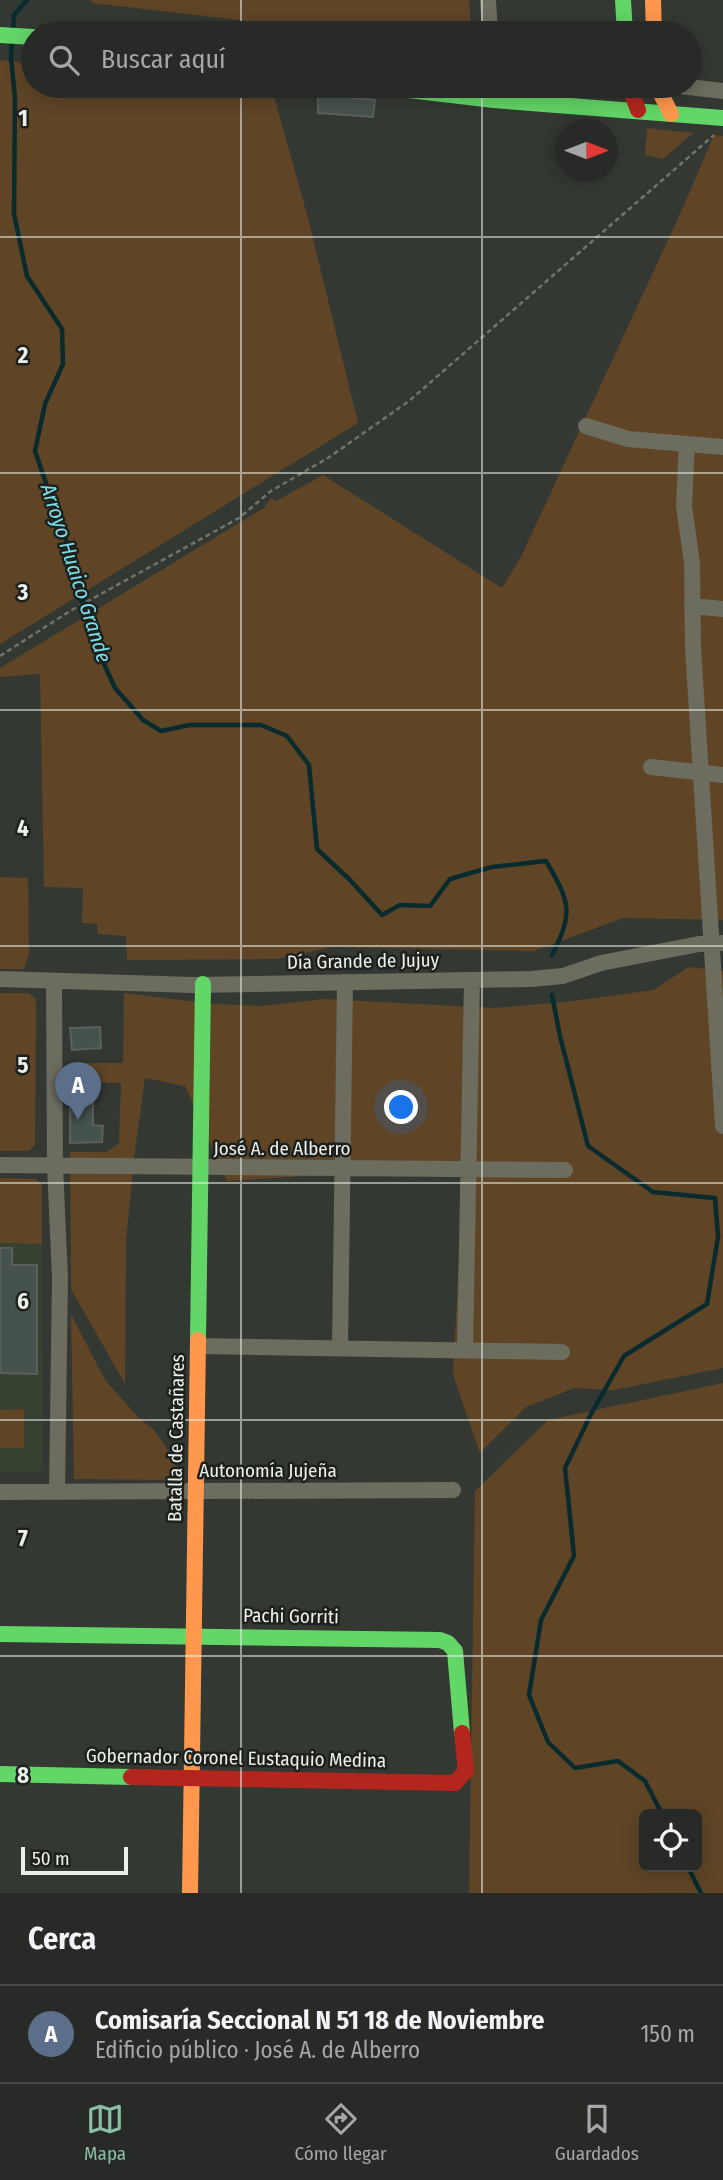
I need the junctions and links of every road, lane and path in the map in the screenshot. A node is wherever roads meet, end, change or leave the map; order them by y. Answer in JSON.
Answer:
{"nodes":[{"id":1,"x":488,"y":0,"type":"edge"},
{"id":2,"x":624,"y":0,"type":"edge"},
{"id":3,"x":653,"y":0,"type":"edge"},
{"id":4,"x":489,"y":21,"type":"edge"},
{"id":5,"x":625,"y":21,"type":"edge"},
{"id":6,"x":654,"y":21,"type":"edge"},
{"id":7,"x":0,"y":36,"type":"edge"},
{"id":8,"x":21,"y":37,"type":"edge"},
{"id":9,"x":702,"y":89,"type":"edge"},
{"id":10,"x":723,"y":91,"type":"edge"},
{"id":11,"x":536,"y":98,"type":"edge"},
{"id":12,"x":634,"y":98,"type":"edge"},
{"id":13,"x":663,"y":98,"type":"edge"},
{"id":14,"x":638,"y":110,"type":"junction"},
{"id":15,"x":671,"y":114,"type":"junction"},
{"id":16,"x":721,"y":124,"type":"edge"},
{"id":17,"x":586,"y":426,"type":"dead end"},
{"id":18,"x":687,"y":444,"type":"junction"},
{"id":19,"x":723,"y":447,"type":"edge"},
{"id":20,"x":692,"y":606,"type":"junction"},
{"id":21,"x":723,"y":609,"type":"edge"},
{"id":22,"x":0,"y":656,"type":"edge"},
{"id":23,"x":651,"y":767,"type":"dead end"},
{"id":24,"x":701,"y":772,"type":"junction"},
{"id":25,"x":723,"y":775,"type":"edge"},
{"id":26,"x":717,"y":942,"type":"edge"},
{"id":27,"x":0,"y":979,"type":"edge"},
{"id":28,"x":472,"y":980,"type":"junction"},
{"id":29,"x":54,"y":981,"type":"junction"},
{"id":30,"x":345,"y":982,"type":"junction"},
{"id":31,"x":203,"y":984,"type":"junction"},
{"id":32,"x":721,"y":1077,"type":"edge"},
{"id":33,"x":723,"y":1126,"type":"edge"},
{"id":34,"x":0,"y":1165,"type":"edge"},
{"id":35,"x":55,"y":1166,"type":"junction"},
{"id":36,"x":200,"y":1168,"type":"junction"},
{"id":37,"x":342,"y":1169,"type":"junction"},
{"id":38,"x":469,"y":1170,"type":"junction"},
{"id":39,"x":565,"y":1170,"type":"dead end"},
{"id":40,"x":198,"y":1346,"type":"junction"},
{"id":41,"x":340,"y":1348,"type":"junction"},
{"id":42,"x":465,"y":1350,"type":"junction"},
{"id":43,"x":562,"y":1352,"type":"dead end"},
{"id":44,"x":453,"y":1490,"type":"dead end"},
{"id":45,"x":195,"y":1491,"type":"junction"},
{"id":46,"x":0,"y":1492,"type":"edge"},
{"id":47,"x":57,"y":1492,"type":"junction"},
{"id":48,"x":0,"y":1634,"type":"edge"},
{"id":49,"x":195,"y":1634,"type":"junction"},
{"id":50,"x":466,"y":1771,"type":"joint"},
{"id":51,"x":0,"y":1774,"type":"edge"},
{"id":52,"x":190,"y":1776,"type":"junction"},
{"id":53,"x":190,"y":1893,"type":"edge"}],
"edges":[{"from":1,"to":4,"type":"street"},
{"from":2,"to":5,"type":"street"},
{"from":3,"to":6,"type":"street"},
{"from":7,"to":8,"type":"street"},
{"from":9,"to":10,"type":"street"},
{"from":11,"to":14,"type":"street"},
{"from":12,"to":14,"type":"street"},
{"from":13,"to":15,"type":"street"},
{"from":14,"to":15,"type":"street"},
{"from":15,"to":16,"type":"street"},
{"from":16,"to":22,"type":"path"},
{"from":17,"to":18,"type":"street"},
{"from":18,"to":19,"type":"street"},
{"from":18,"to":20,"type":"street"},
{"from":20,"to":21,"type":"street"},
{"from":20,"to":24,"type":"street"},
{"from":23,"to":24,"type":"street"},
{"from":24,"to":25,"type":"street"},
{"from":24,"to":26,"type":"street"},
{"from":26,"to":28,"type":"street","name":"Día Grande de Jujuy"},
{"from":26,"to":32,"type":"street"},
{"from":27,"to":29,"type":"street","name":"Día Grande de Jujuy"},
{"from":28,"to":30,"type":"street","name":"Día Grande de Jujuy"},
{"from":28,"to":38,"type":"street"},
{"from":29,"to":31,"type":"street","name":"Día Grande de Jujuy"},
{"from":29,"to":35,"type":"street"},
{"from":30,"to":31,"type":"street","name":"Día Grande de Jujuy"},
{"from":30,"to":37,"type":"street"},
{"from":31,"to":36,"type":"street","name":"Batalla de Castañares"},
{"from":32,"to":33,"type":"street"},
{"from":34,"to":35,"type":"street","name":"José A. de Alberro"},
{"from":35,"to":36,"type":"street","name":"José A. de Alberro"},
{"from":35,"to":47,"type":"street"},
{"from":36,"to":37,"type":"street","name":"José A. de Alberro"},
{"from":36,"to":40,"type":"street","name":"Batalla de Castañares"},
{"from":37,"to":38,"type":"street","name":"José A. de Alberro"},
{"from":37,"to":41,"type":"street"},
{"from":38,"to":39,"type":"street","name":"José A. de Alberro"},
{"from":38,"to":42,"type":"street"},
{"from":40,"to":41,"type":"street"},
{"from":40,"to":45,"type":"street","name":"Batalla de Castañares"},
{"from":41,"to":42,"type":"street"},
{"from":42,"to":43,"type":"street"},
{"from":44,"to":45,"type":"street","name":"Autonomía Jujeña"},
{"from":45,"to":47,"type":"street","name":"Autonomía Jujeña"},
{"from":45,"to":49,"type":"street","name":"Batalla de Castañares"},
{"from":46,"to":47,"type":"street","name":"Autonomía Jujeña"},
{"from":48,"to":49,"type":"street","name":"Pachi Gorriti"},
{"from":49,"to":50,"type":"street","name":"Pachi Gorriti"},
{"from":49,"to":52,"type":"street","name":"Batalla de Castañares"},
{"from":50,"to":52,"type":"street","name":"Gobernador Coronel Eustaquio Medina"},
{"from":51,"to":52,"type":"street","name":"Gobernador Coronel Eustaquio Medina"},
{"from":52,"to":53,"type":"street","name":"Batalla de Castañares"}]}
